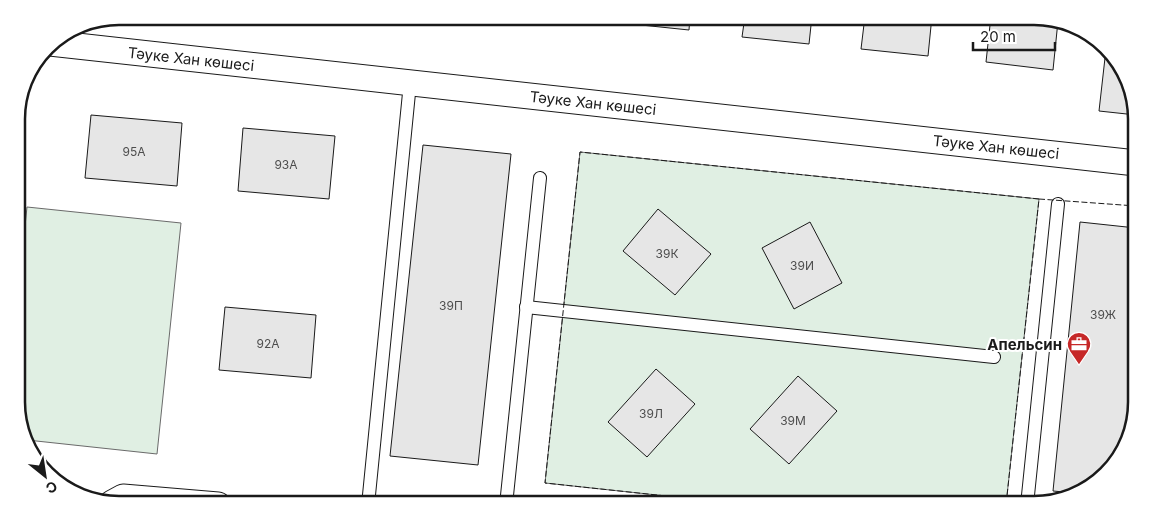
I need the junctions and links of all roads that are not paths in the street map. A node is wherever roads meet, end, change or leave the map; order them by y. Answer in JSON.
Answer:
{"nodes":[{"id":1,"x":62,"y":44,"type":"edge"},
{"id":2,"x":410,"y":83,"type":"junction"},
{"id":3,"x":1128,"y":162,"type":"edge"},
{"id":4,"x":540,"y":178,"type":"dead end"},
{"id":5,"x":1058,"y":204,"type":"dead end"},
{"id":6,"x":526,"y":307,"type":"junction"},
{"id":7,"x":994,"y":356,"type":"dead end"},
{"id":8,"x":369,"y":496,"type":"edge"},
{"id":9,"x":507,"y":496,"type":"edge"},
{"id":10,"x":1029,"y":496,"type":"edge"}],
"edges":[{"from":1,"to":2,"type":"street","name":"Тәуке Хан көшесі"},
{"from":2,"to":3,"type":"street","name":"Тәуке Хан көшесі"},
{"from":2,"to":8,"type":"lane"},
{"from":4,"to":6,"type":"lane"},
{"from":5,"to":10,"type":"lane"},
{"from":6,"to":7,"type":"lane"},
{"from":6,"to":9,"type":"lane"}]}
